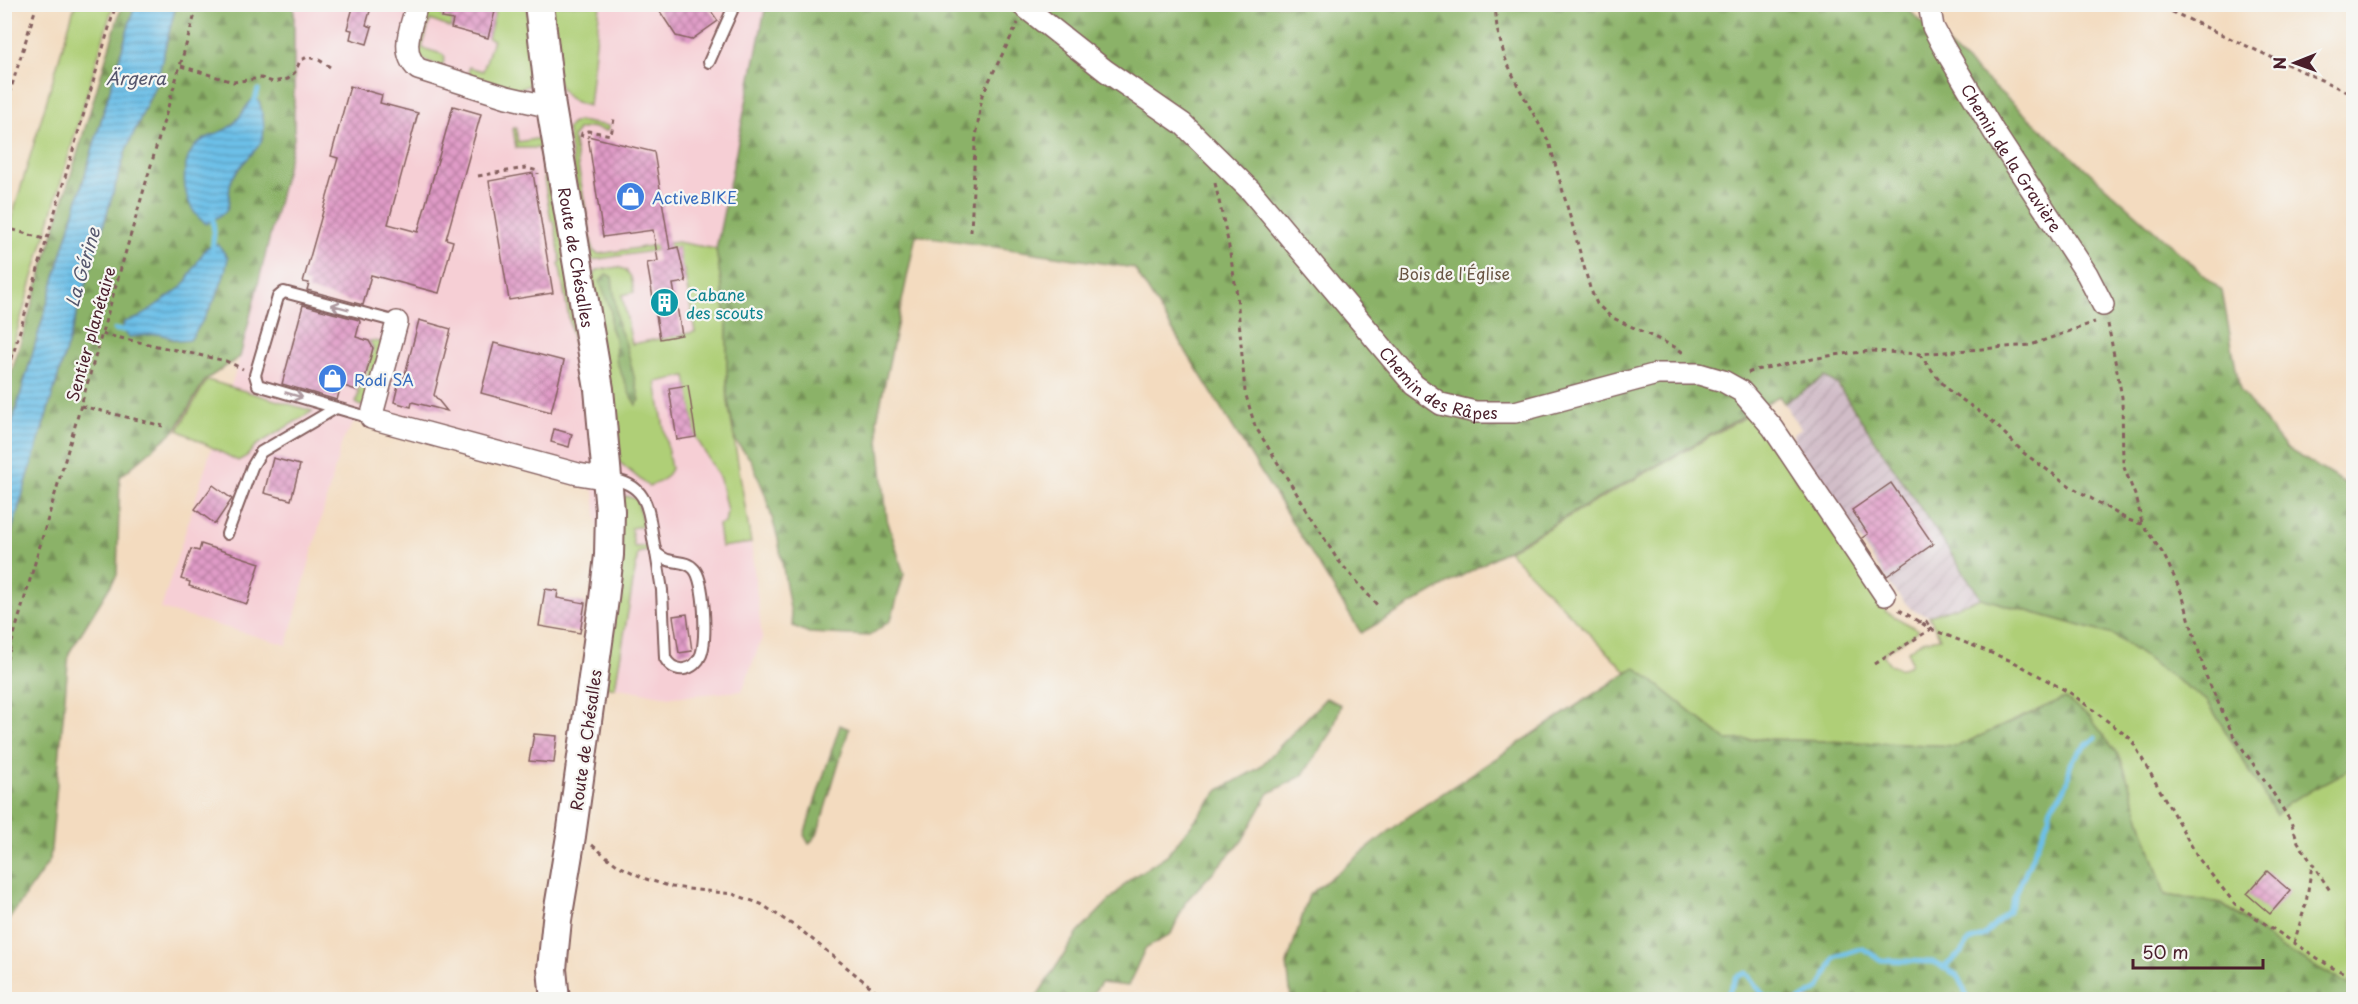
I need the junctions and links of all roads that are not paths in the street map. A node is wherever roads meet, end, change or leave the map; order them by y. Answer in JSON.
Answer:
{"nodes":[{"id":1,"x":417,"y":4,"type":"edge"},
{"id":2,"x":539,"y":4,"type":"edge"},
{"id":3,"x":735,"y":4,"type":"edge"},
{"id":4,"x":1929,"y":4,"type":"edge"},
{"id":5,"x":1028,"y":10,"type":"edge"},
{"id":6,"x":709,"y":62,"type":"dead end"},
{"id":7,"x":550,"y":107,"type":"junction"},
{"id":8,"x":2105,"y":311,"type":"road end"},
{"id":9,"x":397,"y":322,"type":"joint"},
{"id":10,"x":336,"y":408,"type":"junction"},
{"id":11,"x":371,"y":417,"type":"junction"},
{"id":12,"x":609,"y":479,"type":"junction"},
{"id":13,"x":227,"y":534,"type":"dead end"},
{"id":14,"x":656,"y":553,"type":"junction"},
{"id":15,"x":1885,"y":595,"type":"road end"},
{"id":16,"x":555,"y":999,"type":"edge"}],
"edges":[{"from":1,"to":7,"type":"street"},
{"from":2,"to":7,"type":"street","name":"Route de Chésalles"},
{"from":3,"to":6,"type":"lane"},
{"from":4,"to":8,"type":"street","name":"Chemin de la Gravière"},
{"from":5,"to":15,"type":"street","name":"Chemin des Râpes"},
{"from":7,"to":12,"type":"street","name":"Route de Chésalles"},
{"from":9,"to":10,"type":"lane","one_way":true},
{"from":9,"to":11,"type":"street"},
{"from":10,"to":11,"type":"lane"},
{"from":10,"to":13,"type":"lane"},
{"from":11,"to":12,"type":"street"},
{"from":12,"to":14,"type":"lane"},
{"from":12,"to":16,"type":"street","name":"Route de Chésalles"},
{"from":14,"to":14,"type":"lane"}]}
